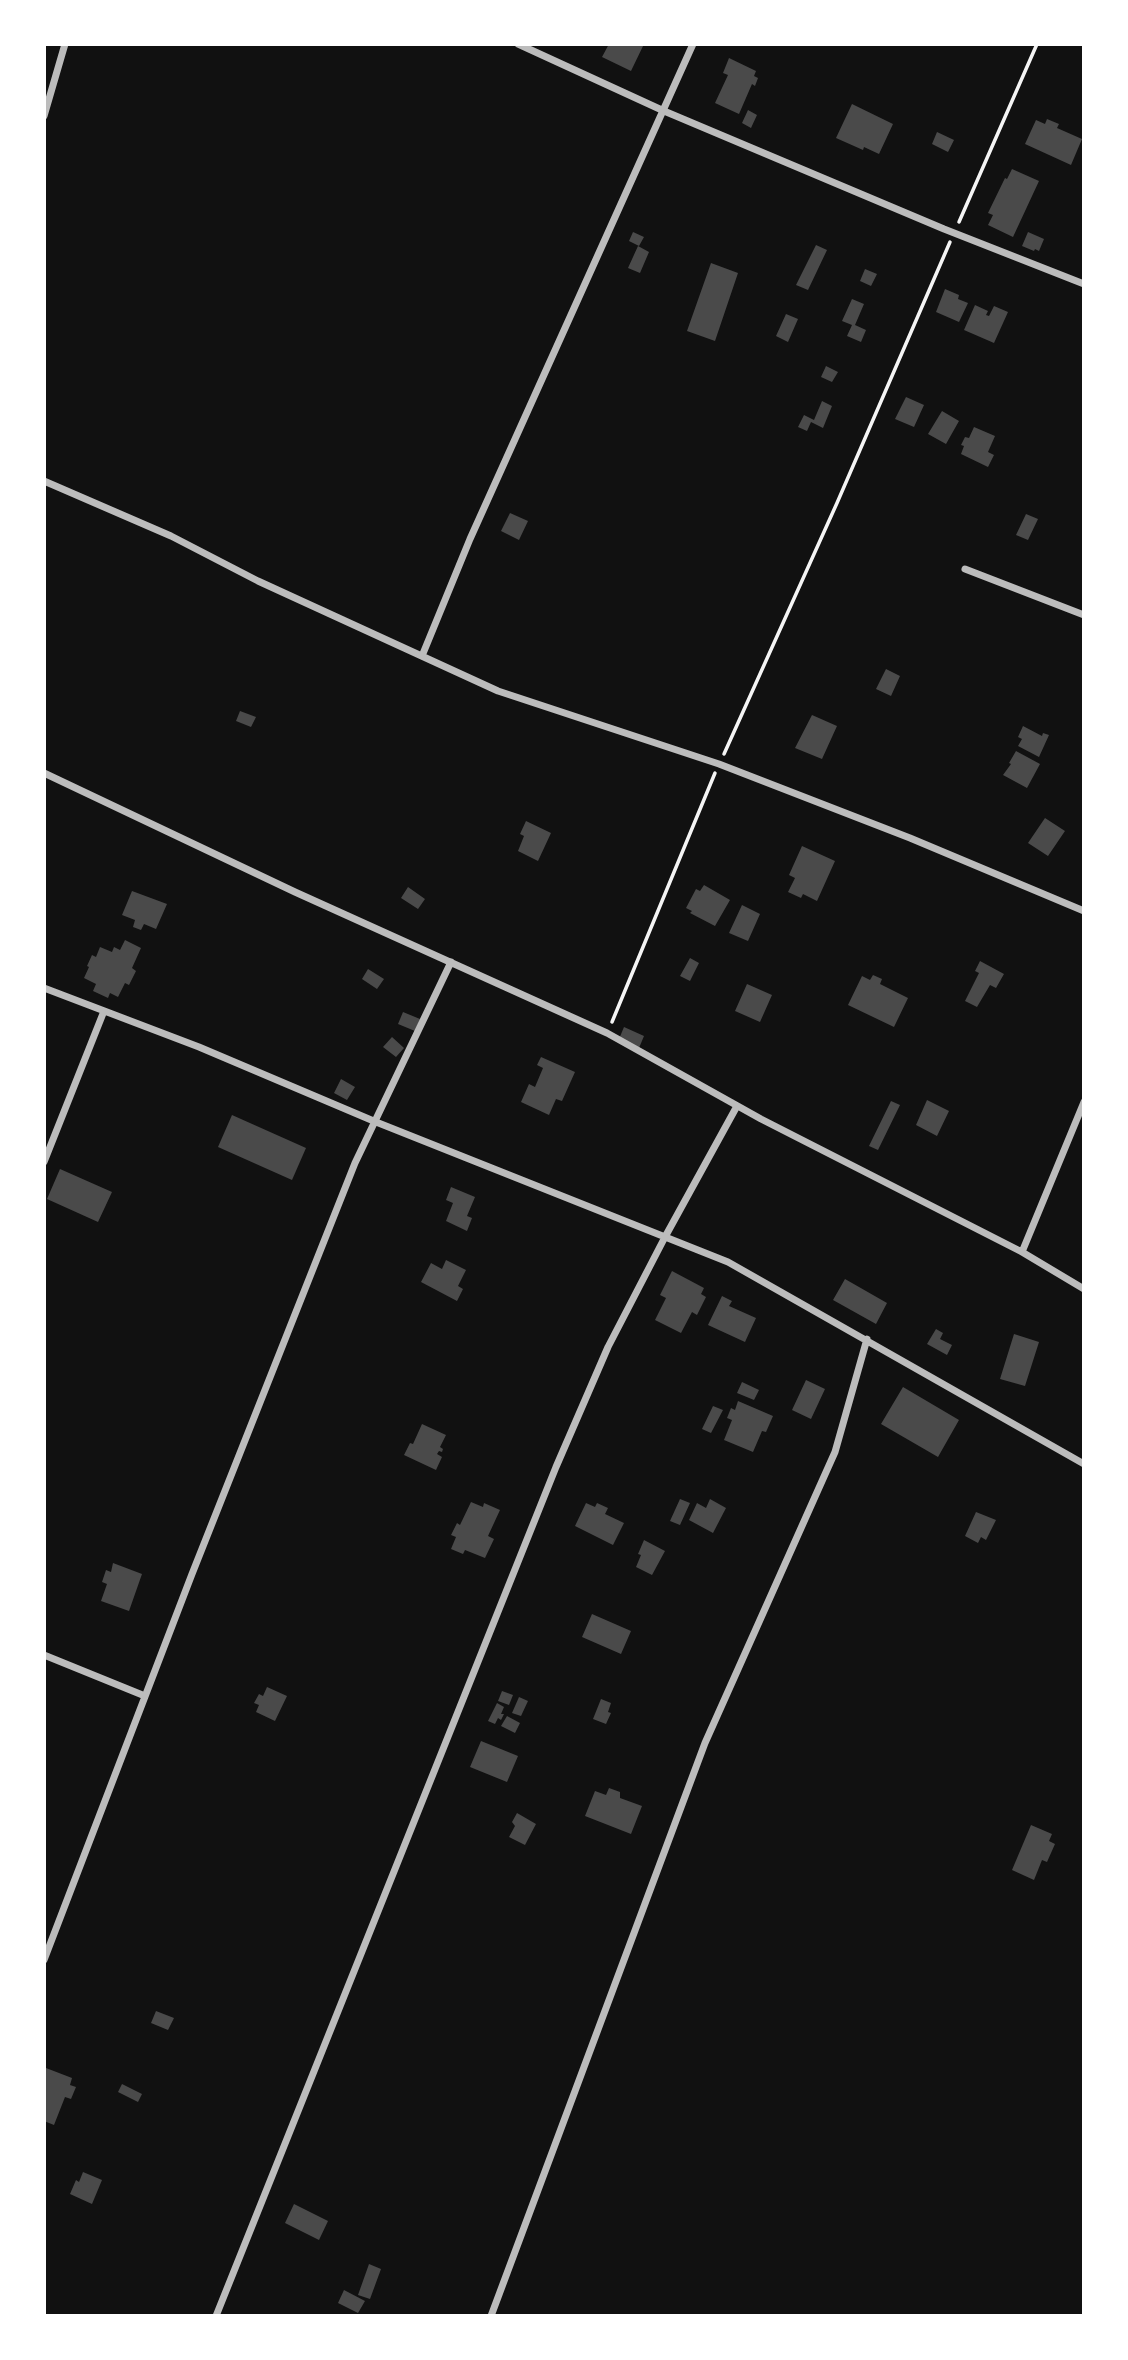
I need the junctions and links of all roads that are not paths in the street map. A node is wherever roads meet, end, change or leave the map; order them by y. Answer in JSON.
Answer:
{"nodes":[{"id":1,"x":65,"y":44,"type":"edge"},
{"id":2,"x":518,"y":44,"type":"edge"},
{"id":3,"x":693,"y":44,"type":"edge"},
{"id":4,"x":664,"y":111,"type":"junction"},
{"id":5,"x":44,"y":116,"type":"edge"},
{"id":6,"x":1084,"y":284,"type":"edge"},
{"id":7,"x":44,"y":481,"type":"edge"},
{"id":8,"x":965,"y":569,"type":"dead end"},
{"id":9,"x":1084,"y":615,"type":"edge"},
{"id":10,"x":422,"y":656,"type":"junction"},
{"id":11,"x":44,"y":773,"type":"edge"},
{"id":12,"x":1084,"y":911,"type":"edge"},
{"id":13,"x":451,"y":962,"type":"junction"},
{"id":14,"x":44,"y":988,"type":"edge"},
{"id":15,"x":104,"y":1011,"type":"junction"},
{"id":16,"x":1084,"y":1102,"type":"edge"},
{"id":17,"x":737,"y":1106,"type":"junction"},
{"id":18,"x":376,"y":1122,"type":"junction"},
{"id":19,"x":44,"y":1162,"type":"edge"},
{"id":20,"x":665,"y":1237,"type":"junction"},
{"id":21,"x":1022,"y":1252,"type":"junction"},
{"id":22,"x":1084,"y":1289,"type":"edge"},
{"id":23,"x":866,"y":1339,"type":"junction"},
{"id":24,"x":1084,"y":1464,"type":"edge"},
{"id":25,"x":44,"y":1655,"type":"edge"},
{"id":26,"x":145,"y":1696,"type":"junction"},
{"id":27,"x":44,"y":1960,"type":"edge"},
{"id":28,"x":216,"y":2316,"type":"edge"},
{"id":29,"x":491,"y":2316,"type":"edge"}],
"edges":[{"from":1,"to":5,"type":"street"},
{"from":2,"to":4,"type":"street"},
{"from":3,"to":4,"type":"street"},
{"from":4,"to":6,"type":"street"},
{"from":4,"to":10,"type":"street"},
{"from":7,"to":10,"type":"street"},
{"from":8,"to":9,"type":"street"},
{"from":10,"to":12,"type":"street"},
{"from":11,"to":13,"type":"street"},
{"from":13,"to":17,"type":"street"},
{"from":13,"to":18,"type":"street"},
{"from":14,"to":15,"type":"street"},
{"from":15,"to":18,"type":"street"},
{"from":15,"to":19,"type":"street"},
{"from":16,"to":21,"type":"street"},
{"from":17,"to":20,"type":"street"},
{"from":17,"to":21,"type":"street"},
{"from":18,"to":20,"type":"street"},
{"from":18,"to":26,"type":"street"},
{"from":20,"to":23,"type":"street"},
{"from":20,"to":28,"type":"street"},
{"from":21,"to":22,"type":"street"},
{"from":23,"to":24,"type":"street"},
{"from":23,"to":29,"type":"street"},
{"from":25,"to":26,"type":"street"},
{"from":26,"to":27,"type":"street"}]}
